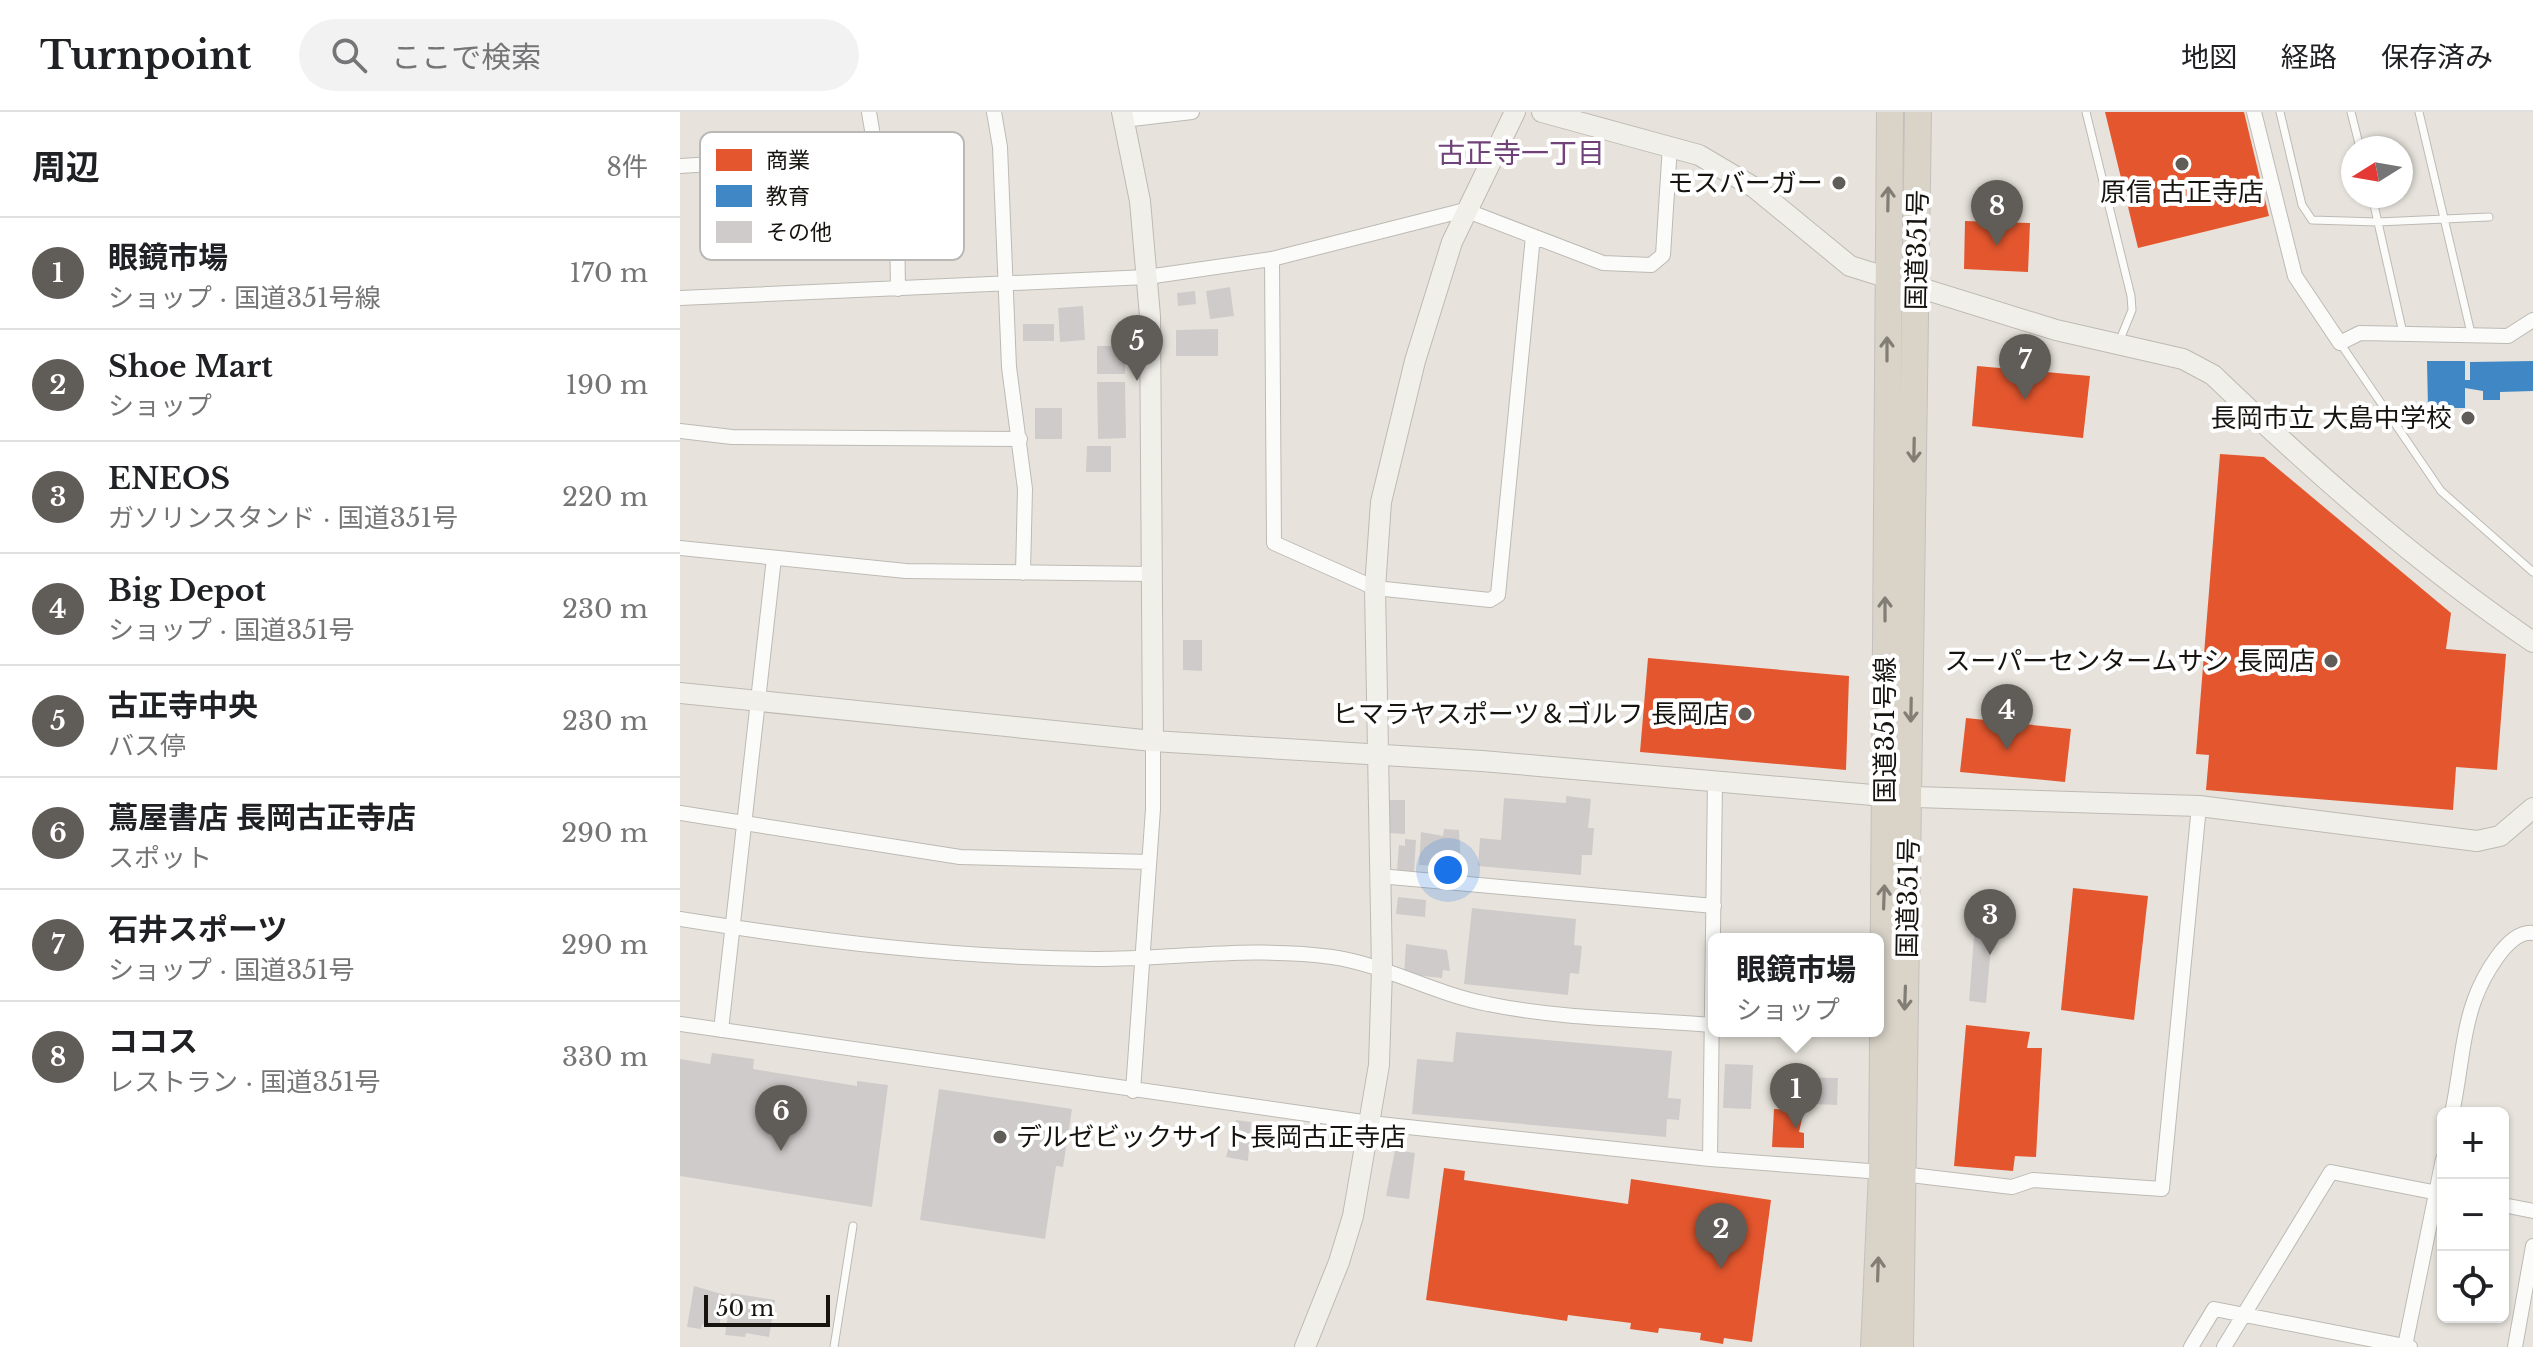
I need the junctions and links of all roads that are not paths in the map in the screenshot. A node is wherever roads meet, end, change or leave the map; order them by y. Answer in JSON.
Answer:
{"nodes":[{"id":1,"x":869,"y":112,"type":"edge"},
{"id":2,"x":994,"y":112,"type":"edge"},
{"id":3,"x":1192,"y":112,"type":"edge"},
{"id":4,"x":1515,"y":112,"type":"edge"},
{"id":5,"x":1542,"y":112,"type":"edge"},
{"id":6,"x":1890,"y":112,"type":"edge"},
{"id":7,"x":1918,"y":112,"type":"edge"},
{"id":8,"x":2086,"y":112,"type":"edge"},
{"id":9,"x":2254,"y":112,"type":"edge"},
{"id":10,"x":2280,"y":112,"type":"edge"},
{"id":11,"x":2351,"y":112,"type":"edge"},
{"id":12,"x":2419,"y":112,"type":"edge"},
{"id":13,"x":1123,"y":116,"type":"edge"},
{"id":14,"x":872,"y":132,"type":"edge"},
{"id":15,"x":2357,"y":136,"type":"edge"},
{"id":16,"x":1670,"y":145,"type":"junction"},
{"id":17,"x":700,"y":165,"type":"edge"},
{"id":18,"x":680,"y":166,"type":"edge"},
{"id":19,"x":2375,"y":208,"type":"edge"},
{"id":20,"x":1465,"y":210,"type":"junction"},
{"id":21,"x":2489,"y":217,"type":"dead end"},
{"id":22,"x":2443,"y":219,"type":"junction"},
{"id":23,"x":2378,"y":222,"type":"junction"},
{"id":24,"x":1533,"y":236,"type":"junction"},
{"id":25,"x":1272,"y":259,"type":"junction"},
{"id":26,"x":898,"y":260,"type":"edge"},
{"id":27,"x":1147,"y":277,"type":"junction"},
{"id":28,"x":1887,"y":277,"type":"junction"},
{"id":29,"x":1005,"y":282,"type":"junction"},
{"id":30,"x":1916,"y":288,"type":"junction"},
{"id":31,"x":898,"y":289,"type":"junction"},
{"id":32,"x":680,"y":298,"type":"edge"},
{"id":33,"x":2533,"y":320,"type":"edge"},
{"id":34,"x":2403,"y":333,"type":"junction"},
{"id":35,"x":2471,"y":333,"type":"junction"},
{"id":36,"x":2119,"y":343,"type":"junction"},
{"id":37,"x":2340,"y":343,"type":"junction"},
{"id":38,"x":680,"y":431,"type":"edge"},
{"id":39,"x":1020,"y":439,"type":"junction"},
{"id":40,"x":680,"y":548,"type":"edge"},
{"id":41,"x":774,"y":558,"type":"junction"},
{"id":42,"x":2533,"y":572,"type":"edge"},
{"id":43,"x":1023,"y":573,"type":"junction"},
{"id":44,"x":1152,"y":574,"type":"junction"},
{"id":45,"x":1375,"y":588,"type":"junction"},
{"id":46,"x":2533,"y":642,"type":"edge"},
{"id":47,"x":680,"y":693,"type":"edge"},
{"id":48,"x":758,"y":701,"type":"junction"},
{"id":49,"x":1153,"y":741,"type":"junction"},
{"id":50,"x":1378,"y":754,"type":"junction"},
{"id":51,"x":1715,"y":781,"type":"junction"},
{"id":52,"x":1897,"y":797,"type":"junction"},
{"id":53,"x":2199,"y":806,"type":"junction"},
{"id":54,"x":2533,"y":808,"type":"edge"},
{"id":55,"x":680,"y":813,"type":"edge"},
{"id":56,"x":744,"y":823,"type":"junction"},
{"id":57,"x":1149,"y":862,"type":"junction"},
{"id":58,"x":1379,"y":876,"type":"junction"},
{"id":59,"x":1714,"y":906,"type":"junction"},
{"id":60,"x":680,"y":919,"type":"edge"},
{"id":61,"x":735,"y":928,"type":"junction"},
{"id":62,"x":1713,"y":933,"type":"edge"},
{"id":63,"x":2533,"y":933,"type":"edge"},
{"id":64,"x":1144,"y":958,"type":"junction"},
{"id":65,"x":1382,"y":969,"type":"junction"},
{"id":66,"x":680,"y":1024,"type":"edge"},
{"id":67,"x":1708,"y":1025,"type":"edge"},
{"id":68,"x":721,"y":1030,"type":"junction"},
{"id":69,"x":1711,"y":1037,"type":"edge"},
{"id":70,"x":1133,"y":1091,"type":"junction"},
{"id":71,"x":2453,"y":1107,"type":"edge"},
{"id":72,"x":1370,"y":1123,"type":"junction"},
{"id":73,"x":1710,"y":1159,"type":"junction"},
{"id":74,"x":1892,"y":1173,"type":"junction"},
{"id":75,"x":2437,"y":1192,"type":"edge"},
{"id":76,"x":2509,"y":1206,"type":"edge"},
{"id":77,"x":2437,"y":1207,"type":"edge"},
{"id":78,"x":2533,"y":1211,"type":"edge"},
{"id":79,"x":853,"y":1226,"type":"dead end"},
{"id":80,"x":2533,"y":1246,"type":"edge"},
{"id":81,"x":2246,"y":1314,"type":"junction"},
{"id":82,"x":2408,"y":1346,"type":"edge"},
{"id":83,"x":834,"y":1347,"type":"edge"},
{"id":84,"x":1305,"y":1347,"type":"edge"},
{"id":85,"x":1874,"y":1347,"type":"edge"},
{"id":86,"x":1900,"y":1347,"type":"edge"},
{"id":87,"x":2191,"y":1347,"type":"edge"},
{"id":88,"x":2224,"y":1347,"type":"edge"},
{"id":89,"x":2515,"y":1347,"type":"edge"}],
"edges":[{"from":1,"to":14,"type":"street"},
{"from":2,"to":29,"type":"street"},
{"from":3,"to":13,"type":"street"},
{"from":4,"to":20,"type":"street"},
{"from":5,"to":16,"type":"street"},
{"from":28,"to":6,"type":"highway","name":"国道351号線","one_way":true},
{"from":7,"to":30,"type":"highway","name":"国道351号"},
{"from":8,"to":36,"type":"lane"},
{"from":9,"to":37,"type":"street"},
{"from":10,"to":23,"type":"lane"},
{"from":11,"to":15,"type":"lane"},
{"from":12,"to":22,"type":"lane"},
{"from":13,"to":27,"type":"street"},
{"from":16,"to":24,"type":"street"},
{"from":16,"to":28,"type":"street"},
{"from":17,"to":18,"type":"street"},
{"from":19,"to":23,"type":"lane"},
{"from":20,"to":24,"type":"street"},
{"from":20,"to":25,"type":"street"},
{"from":20,"to":45,"type":"street"},
{"from":21,"to":22,"type":"lane"},
{"from":22,"to":23,"type":"lane"},
{"from":22,"to":35,"type":"lane"},
{"from":23,"to":34,"type":"lane"},
{"from":24,"to":45,"type":"street"},
{"from":25,"to":27,"type":"street"},
{"from":25,"to":45,"type":"street"},
{"from":26,"to":31,"type":"street"},
{"from":27,"to":29,"type":"street"},
{"from":27,"to":44,"type":"street"},
{"from":28,"to":30,"type":"street"},
{"from":52,"to":28,"type":"highway","name":"国道351号線","one_way":true},
{"from":29,"to":31,"type":"street"},
{"from":29,"to":39,"type":"street"},
{"from":30,"to":36,"type":"street"},
{"from":30,"to":52,"type":"highway","name":"国道351号","one_way":true},
{"from":31,"to":32,"type":"street"},
{"from":33,"to":35,"type":"street"},
{"from":34,"to":35,"type":"street"},
{"from":34,"to":37,"type":"street"},
{"from":36,"to":46,"type":"street"},
{"from":37,"to":42,"type":"lane"},
{"from":38,"to":39,"type":"street"},
{"from":39,"to":43,"type":"street"},
{"from":40,"to":41,"type":"street"},
{"from":41,"to":43,"type":"street"},
{"from":41,"to":48,"type":"street"},
{"from":43,"to":44,"type":"street"},
{"from":44,"to":49,"type":"street"},
{"from":45,"to":50,"type":"street"},
{"from":47,"to":48,"type":"street"},
{"from":48,"to":49,"type":"street"},
{"from":48,"to":56,"type":"street"},
{"from":49,"to":50,"type":"street"},
{"from":49,"to":57,"type":"street"},
{"from":50,"to":51,"type":"street"},
{"from":50,"to":58,"type":"street"},
{"from":51,"to":52,"type":"street"},
{"from":51,"to":59,"type":"street"},
{"from":52,"to":53,"type":"street"},
{"from":52,"to":74,"type":"highway","name":"国道351号"},
{"from":53,"to":54,"type":"street"},
{"from":53,"to":74,"type":"street"},
{"from":55,"to":56,"type":"street"},
{"from":56,"to":57,"type":"street"},
{"from":56,"to":61,"type":"street"},
{"from":57,"to":64,"type":"street"},
{"from":58,"to":59,"type":"street"},
{"from":58,"to":65,"type":"street"},
{"from":59,"to":62,"type":"street"},
{"from":60,"to":61,"type":"street"},
{"from":61,"to":64,"type":"street"},
{"from":61,"to":68,"type":"street"},
{"from":63,"to":71,"type":"street"},
{"from":64,"to":65,"type":"street"},
{"from":64,"to":70,"type":"street"},
{"from":65,"to":67,"type":"street"},
{"from":65,"to":72,"type":"street"},
{"from":66,"to":68,"type":"street"},
{"from":68,"to":70,"type":"street"},
{"from":69,"to":73,"type":"street"},
{"from":70,"to":72,"type":"street"},
{"from":72,"to":73,"type":"street"},
{"from":72,"to":84,"type":"street"},
{"from":73,"to":74,"type":"street"},
{"from":85,"to":74,"type":"highway","one_way":true},
{"from":74,"to":86,"type":"highway","name":"国道351号"},
{"from":75,"to":81,"type":"street"},
{"from":76,"to":78,"type":"street"},
{"from":77,"to":82,"type":"street"},
{"from":79,"to":83,"type":"lane"},
{"from":80,"to":89,"type":"street"},
{"from":81,"to":82,"type":"street"},
{"from":81,"to":87,"type":"street"},
{"from":81,"to":88,"type":"street"}]}
